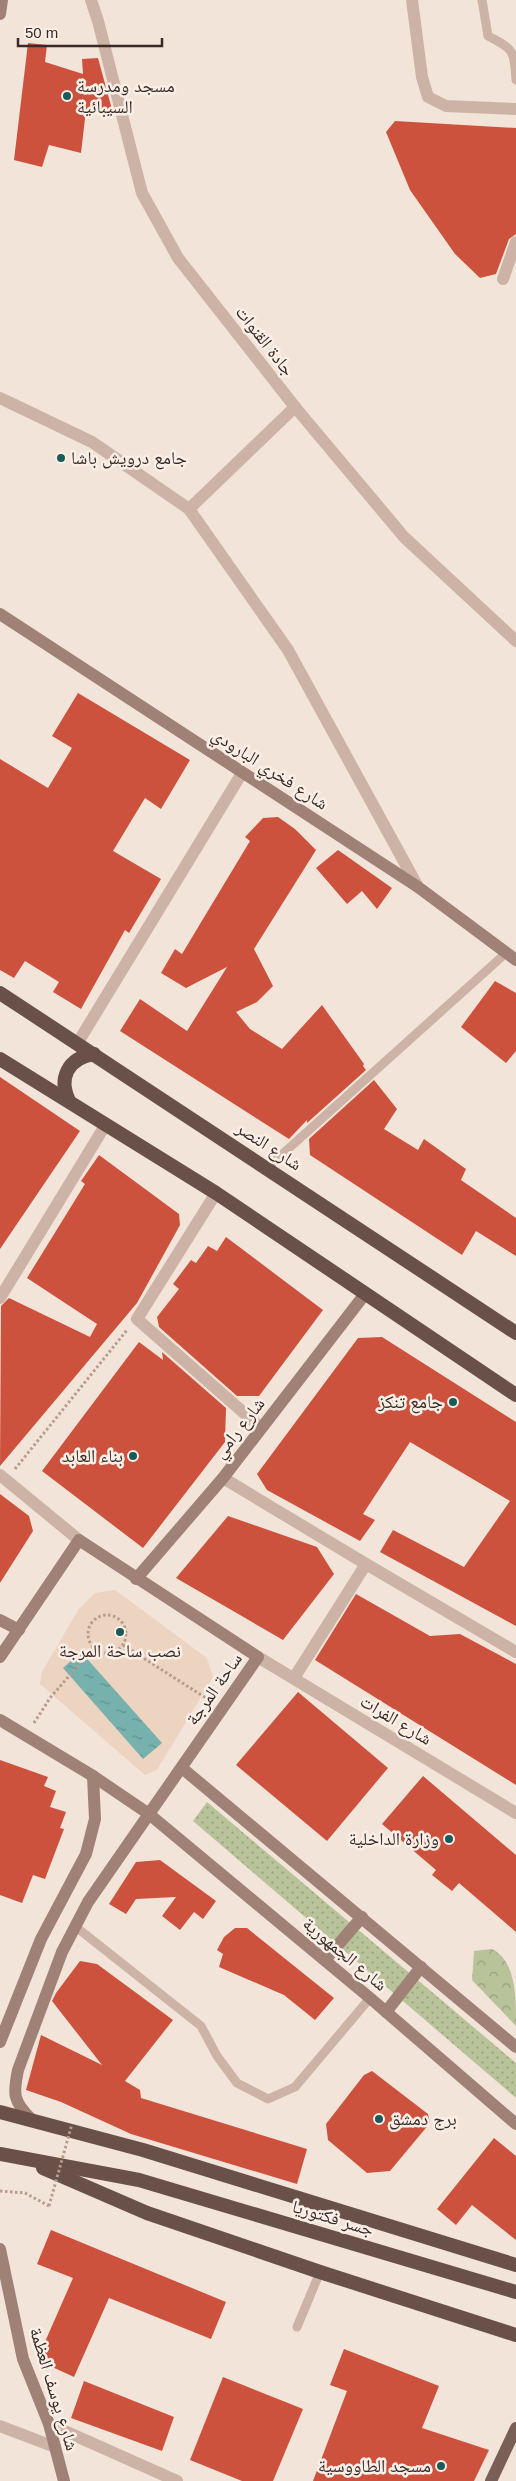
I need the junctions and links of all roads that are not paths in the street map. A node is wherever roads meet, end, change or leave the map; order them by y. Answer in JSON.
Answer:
{"nodes":[{"id":1,"x":2,"y":0,"type":"edge"},
{"id":2,"x":91,"y":0,"type":"edge"},
{"id":3,"x":412,"y":0,"type":"edge"},
{"id":4,"x":482,"y":0,"type":"edge"},
{"id":5,"x":0,"y":14,"type":"edge"},
{"id":6,"x":516,"y":80,"type":"edge"},
{"id":7,"x":516,"y":109,"type":"edge"},
{"id":8,"x":516,"y":242,"type":"edge"},
{"id":9,"x":503,"y":279,"type":"dead end"},
{"id":10,"x":0,"y":398,"type":"edge"},
{"id":11,"x":295,"y":407,"type":"junction"},
{"id":12,"x":188,"y":509,"type":"junction"},
{"id":13,"x":0,"y":614,"type":"edge"},
{"id":14,"x":516,"y":641,"type":"edge"},
{"id":15,"x":242,"y":773,"type":"junction"},
{"id":16,"x":418,"y":887,"type":"junction"},
{"id":17,"x":511,"y":957,"type":"edge"},
{"id":18,"x":0,"y":993,"type":"edge"},
{"id":19,"x":77,"y":1044,"type":"junction"},
{"id":20,"x":94,"y":1054,"type":"junction"},
{"id":21,"x":0,"y":1059,"type":"edge"},
{"id":22,"x":69,"y":1102,"type":"junction"},
{"id":23,"x":106,"y":1124,"type":"junction"},
{"id":24,"x":268,"y":1167,"type":"junction"},
{"id":25,"x":216,"y":1193,"type":"junction"},
{"id":26,"x":2,"y":1291,"type":"edge"},
{"id":27,"x":365,"y":1294,"type":"junction"},
{"id":28,"x":516,"y":1333,"type":"edge"},
{"id":29,"x":516,"y":1395,"type":"edge"},
{"id":30,"x":261,"y":1428,"type":"junction"},
{"id":31,"x":3,"y":1477,"type":"edge"},
{"id":32,"x":223,"y":1478,"type":"junction"},
{"id":33,"x":79,"y":1540,"type":"junction"},
{"id":34,"x":366,"y":1564,"type":"junction"},
{"id":35,"x":136,"y":1579,"type":"junction"},
{"id":36,"x":0,"y":1620,"type":"edge"},
{"id":37,"x":19,"y":1630,"type":"junction"},
{"id":38,"x":516,"y":1652,"type":"edge"},
{"id":39,"x":0,"y":1657,"type":"edge"},
{"id":40,"x":258,"y":1657,"type":"junction"},
{"id":41,"x":294,"y":1678,"type":"junction"},
{"id":42,"x":0,"y":1720,"type":"edge"},
{"id":43,"x":182,"y":1768,"type":"junction"},
{"id":44,"x":93,"y":1776,"type":"junction"},
{"id":45,"x":516,"y":1813,"type":"edge"},
{"id":46,"x":149,"y":1814,"type":"junction"},
{"id":47,"x":362,"y":1917,"type":"junction"},
{"id":48,"x":76,"y":1927,"type":"junction"},
{"id":49,"x":324,"y":1960,"type":"junction"},
{"id":50,"x":421,"y":1967,"type":"junction"},
{"id":51,"x":370,"y":1998,"type":"junction"},
{"id":52,"x":386,"y":2012,"type":"junction"},
{"id":53,"x":0,"y":2042,"type":"edge"},
{"id":54,"x":516,"y":2047,"type":"edge"},
{"id":55,"x":0,"y":2112,"type":"edge"},
{"id":56,"x":31,"y":2119,"type":"junction"},
{"id":57,"x":516,"y":2124,"type":"edge"},
{"id":58,"x":0,"y":2154,"type":"edge"},
{"id":59,"x":19,"y":2158,"type":"junction"},
{"id":60,"x":0,"y":2249,"type":"edge"},
{"id":61,"x":516,"y":2265,"type":"edge"},
{"id":62,"x":320,"y":2272,"type":"junction"},
{"id":63,"x":516,"y":2292,"type":"edge"},
{"id":64,"x":297,"y":2327,"type":"dead end"},
{"id":65,"x":516,"y":2335,"type":"edge"},
{"id":66,"x":49,"y":2424,"type":"junction"},
{"id":67,"x":0,"y":2426,"type":"edge"},
{"id":68,"x":516,"y":2428,"type":"edge"},
{"id":69,"x":55,"y":2447,"type":"junction"},
{"id":70,"x":64,"y":2481,"type":"edge"},
{"id":71,"x":177,"y":2481,"type":"edge"},
{"id":72,"x":490,"y":2481,"type":"edge"}],
"edges":[{"from":1,"to":5,"type":"main road"},
{"from":2,"to":11,"type":"street","name":"جادة القنوات"},
{"from":3,"to":7,"type":"street"},
{"from":4,"to":6,"type":"lane"},
{"from":8,"to":9,"type":"street"},
{"from":10,"to":12,"type":"street"},
{"from":11,"to":12,"type":"street"},
{"from":11,"to":14,"type":"street","name":"جادة القنوات"},
{"from":12,"to":16,"type":"street"},
{"from":13,"to":15,"type":"main road","name":"شارع فخري البارودي"},
{"from":15,"to":16,"type":"main road","name":"شارع فخري البارودي"},
{"from":15,"to":19,"type":"street"},
{"from":16,"to":17,"type":"main road","name":"شارع فخري البارودي"},
{"from":17,"to":24,"type":"lane"},
{"from":18,"to":19,"type":"highway","name":"شارع النصر"},
{"from":19,"to":20,"type":"highway","name":"شارع النصر"},
{"from":20,"to":22,"type":"highway"},
{"from":20,"to":24,"type":"highway","name":"شارع النصر"},
{"from":21,"to":22,"type":"highway"},
{"from":22,"to":23,"type":"highway"},
{"from":23,"to":25,"type":"highway"},
{"from":23,"to":26,"type":"street"},
{"from":24,"to":28,"type":"highway","name":"شارع النصر"},
{"from":25,"to":27,"type":"highway"},
{"from":25,"to":30,"type":"street"},
{"from":27,"to":29,"type":"highway"},
{"from":27,"to":30,"type":"main road","name":"شارع رامي"},
{"from":30,"to":32,"type":"main road","name":"شارع رامي"},
{"from":31,"to":33,"type":"street"},
{"from":32,"to":34,"type":"street"},
{"from":32,"to":35,"type":"main road","name":"شارع رامي"},
{"from":33,"to":35,"type":"main road","name":"ساحة المرجة"},
{"from":33,"to":37,"type":"main road"},
{"from":34,"to":38,"type":"street"},
{"from":34,"to":41,"type":"street"},
{"from":35,"to":40,"type":"main road","name":"ساحة المرجة"},
{"from":36,"to":37,"type":"main road"},
{"from":37,"to":39,"type":"main road"},
{"from":40,"to":41,"type":"street","name":"شارع الفرات"},
{"from":40,"to":43,"type":"main road","name":"ساحة المرجة"},
{"from":41,"to":45,"type":"street","name":"شارع الفرات"},
{"from":42,"to":44,"type":"main road"},
{"from":43,"to":46,"type":"main road","name":"ساحة المرجة"},
{"from":43,"to":47,"type":"main road"},
{"from":44,"to":46,"type":"main road"},
{"from":44,"to":53,"type":"main road"},
{"from":46,"to":48,"type":"main road","name":"ساحة المرجة"},
{"from":46,"to":49,"type":"main road","name":"شارع الجمهورية"},
{"from":47,"to":49,"type":"main road"},
{"from":47,"to":50,"type":"main road"},
{"from":48,"to":51,"type":"lane"},
{"from":48,"to":56,"type":"main road","name":"ساحة المرجة"},
{"from":49,"to":51,"type":"main road","name":"شارع الجمهورية"},
{"from":50,"to":52,"type":"main road"},
{"from":50,"to":54,"type":"main road"},
{"from":51,"to":52,"type":"main road","name":"شارع الجمهورية"},
{"from":52,"to":57,"type":"main road","name":"شارع الجمهورية"},
{"from":55,"to":56,"type":"highway","name":"جسر فكتوريا"},
{"from":56,"to":61,"type":"highway","name":"جسر فكتوريا"},
{"from":58,"to":59,"type":"highway"},
{"from":59,"to":62,"type":"highway"},
{"from":59,"to":63,"type":"highway","name":"جسر فكتوريا"},
{"from":60,"to":66,"type":"main road","name":"شارع يوسف العظمة"},
{"from":62,"to":64,"type":"lane"},
{"from":62,"to":65,"type":"highway"},
{"from":66,"to":69,"type":"main road","name":"شارع يوسف العظمة"},
{"from":66,"to":71,"type":"street"},
{"from":67,"to":69,"type":"street"},
{"from":68,"to":72,"type":"main road"},
{"from":69,"to":70,"type":"main road","name":"شارع يوسف العظمة"}]}
